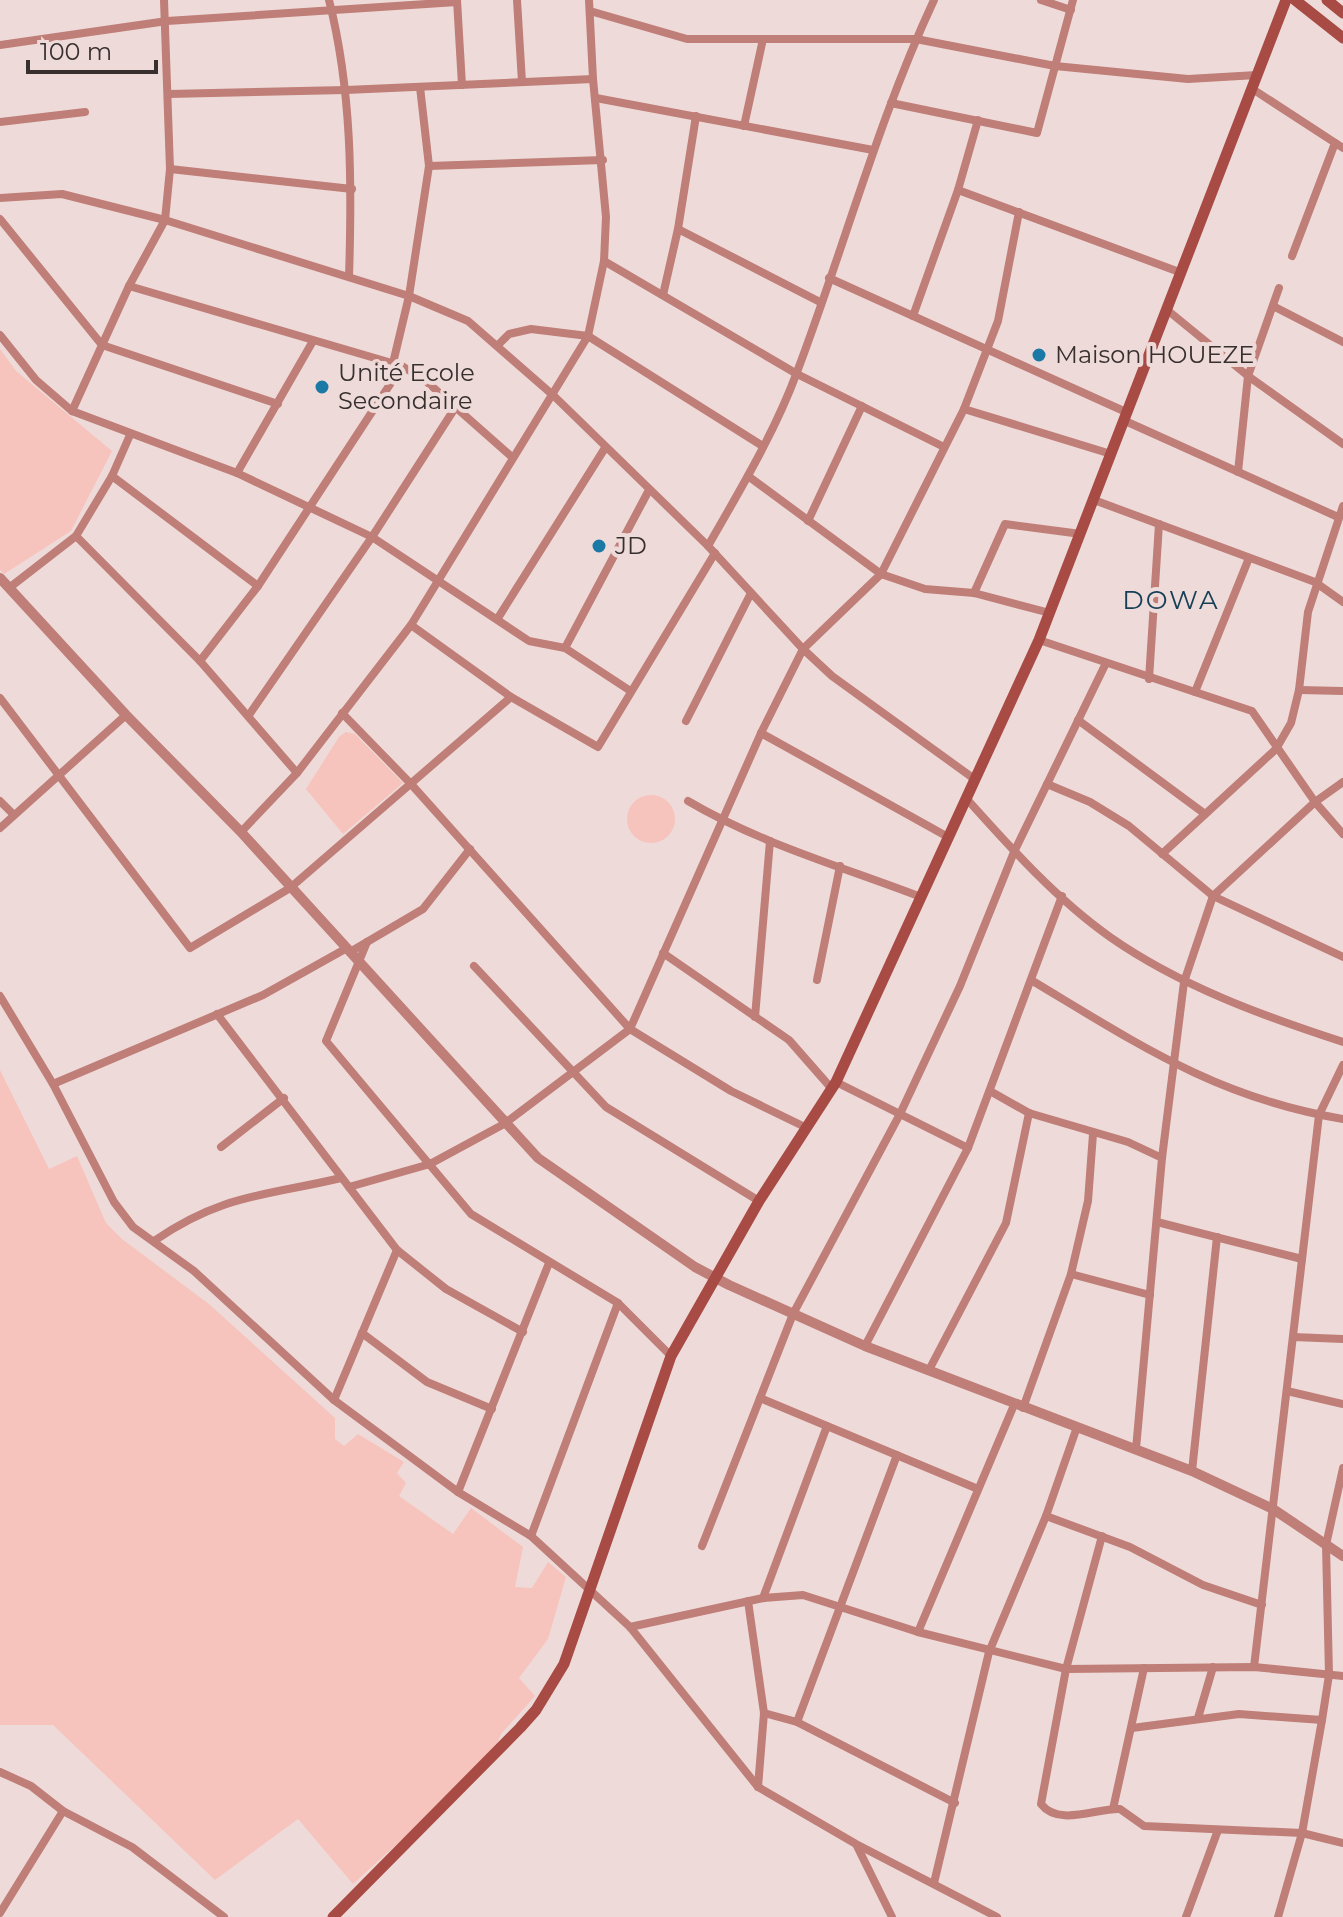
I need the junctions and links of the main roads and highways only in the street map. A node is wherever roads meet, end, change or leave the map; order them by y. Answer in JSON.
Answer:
{"nodes":[{"id":1,"x":1286,"y":0,"type":"edge"},
{"id":2,"x":1295,"y":0,"type":"edge"},
{"id":3,"x":1327,"y":0,"type":"edge"},
{"id":4,"x":1343,"y":13,"type":"edge"},
{"id":5,"x":1343,"y":38,"type":"edge"},
{"id":6,"x":333,"y":1917,"type":"edge"}],
"edges":[{"from":1,"to":6,"type":"main road"},
{"from":2,"to":5,"type":"main road"},
{"from":3,"to":4,"type":"main road"}]}
